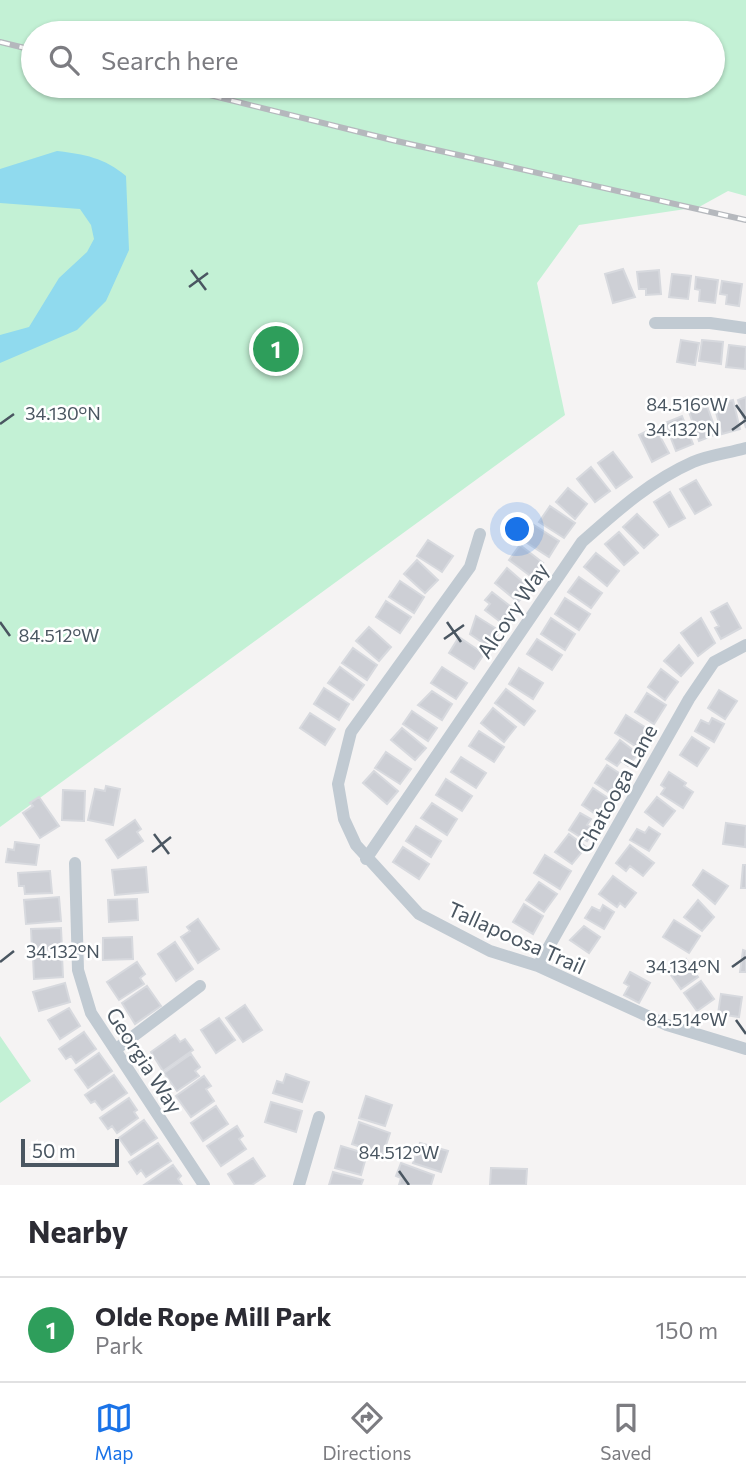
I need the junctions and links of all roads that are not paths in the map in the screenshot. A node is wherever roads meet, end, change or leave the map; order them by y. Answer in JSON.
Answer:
{"nodes":[{"id":1,"x":655,"y":323,"type":"dead end"},
{"id":2,"x":746,"y":328,"type":"edge"},
{"id":3,"x":746,"y":448,"type":"edge"},
{"id":4,"x":480,"y":534,"type":"dead end"},
{"id":5,"x":746,"y":645,"type":"edge"},
{"id":6,"x":366,"y":859,"type":"junction"},
{"id":7,"x":75,"y":863,"type":"dead end"},
{"id":8,"x":538,"y":966,"type":"junction"},
{"id":9,"x":201,"y":986,"type":"dead end"},
{"id":10,"x":746,"y":1049,"type":"edge"},
{"id":11,"x":115,"y":1050,"type":"junction"},
{"id":12,"x":319,"y":1117,"type":"dead end"},
{"id":13,"x":204,"y":1185,"type":"edge"},
{"id":14,"x":299,"y":1185,"type":"edge"}],
"edges":[{"from":1,"to":2,"type":"street"},
{"from":3,"to":6,"type":"street","name":"Alcovy Way"},
{"from":4,"to":6,"type":"street","name":"Tallapoosa Trail"},
{"from":5,"to":8,"type":"street","name":"Chatooga Lane"},
{"from":6,"to":8,"type":"street","name":"Tallapoosa Trail"},
{"from":7,"to":11,"type":"street","name":"Georgia Way"},
{"from":8,"to":10,"type":"street","name":"Tallapoosa Trail"},
{"from":9,"to":11,"type":"street"},
{"from":11,"to":13,"type":"street","name":"Georgia Way"},
{"from":12,"to":14,"type":"street"}]}
